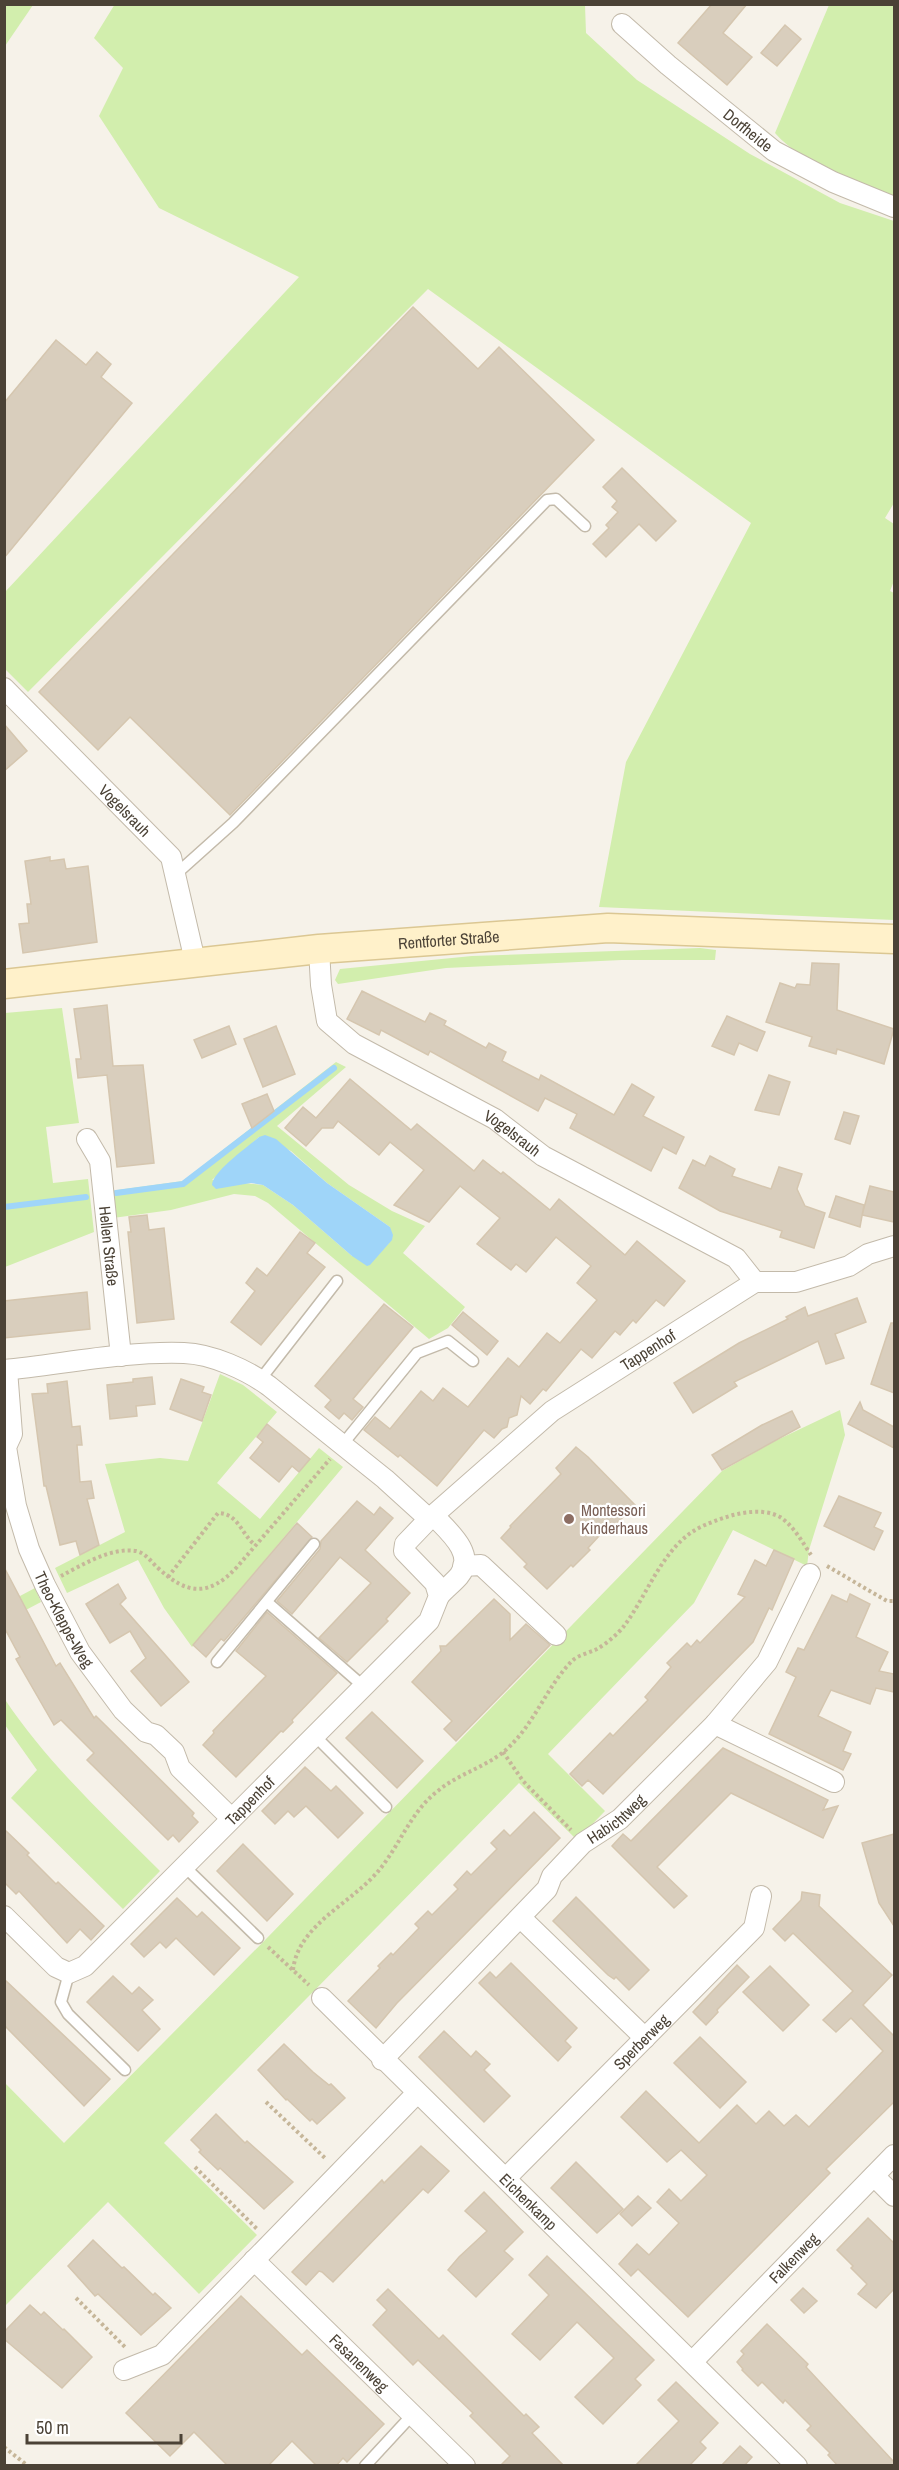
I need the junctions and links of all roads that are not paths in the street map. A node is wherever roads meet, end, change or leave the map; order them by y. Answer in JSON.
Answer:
{"nodes":[{"id":1,"x":622,"y":24,"type":"dead end"},
{"id":2,"x":894,"y":207,"type":"edge"},
{"id":3,"x":585,"y":526,"type":"dead end"},
{"id":4,"x":4,"y":688,"type":"edge"},
{"id":5,"x":175,"y":875,"type":"junction"},
{"id":6,"x":894,"y":939,"type":"edge"},
{"id":7,"x":319,"y":949,"type":"junction"},
{"id":8,"x":195,"y":961,"type":"junction"},
{"id":9,"x":4,"y":984,"type":"edge"},
{"id":10,"x":87,"y":1139,"type":"dead end"},
{"id":11,"x":894,"y":1246,"type":"edge"},
{"id":12,"x":337,"y":1281,"type":"dead end"},
{"id":13,"x":755,"y":1282,"type":"junction"},
{"id":14,"x":121,"y":1356,"type":"junction"},
{"id":15,"x":473,"y":1361,"type":"dead end"},
{"id":16,"x":6,"y":1370,"type":"edge"},
{"id":17,"x":260,"y":1380,"type":"junction"},
{"id":18,"x":342,"y":1445,"type":"junction"},
{"id":19,"x":431,"y":1518,"type":"junction"},
{"id":20,"x":314,"y":1544,"type":"dead end"},
{"id":21,"x":463,"y":1566,"type":"junction"},
{"id":22,"x":817,"y":1567,"type":"road end"},
{"id":23,"x":438,"y":1596,"type":"junction"},
{"id":24,"x":267,"y":1602,"type":"junction"},
{"id":25,"x":556,"y":1635,"type":"dead end"},
{"id":26,"x":217,"y":1662,"type":"dead end"},
{"id":27,"x":363,"y":1686,"type":"junction"},
{"id":28,"x":715,"y":1724,"type":"junction"},
{"id":29,"x":314,"y":1735,"type":"junction"},
{"id":30,"x":834,"y":1782,"type":"dead end"},
{"id":31,"x":386,"y":1807,"type":"dead end"},
{"id":32,"x":231,"y":1818,"type":"junction"},
{"id":33,"x":185,"y":1867,"type":"junction"},
{"id":34,"x":761,"y":1896,"type":"dead end"},
{"id":35,"x":4,"y":1916,"type":"edge"},
{"id":36,"x":521,"y":1918,"type":"junction"},
{"id":37,"x":258,"y":1938,"type":"road end"},
{"id":38,"x":69,"y":1973,"type":"junction"},
{"id":39,"x":322,"y":1998,"type":"road end"},
{"id":40,"x":645,"y":2038,"type":"junction"},
{"id":41,"x":382,"y":2060,"type":"junction"},
{"id":42,"x":126,"y":2070,"type":"dead end"},
{"id":43,"x":417,"y":2093,"type":"junction"},
{"id":44,"x":894,"y":2155,"type":"edge"},
{"id":45,"x":874,"y":2176,"type":"junction"},
{"id":46,"x":506,"y":2178,"type":"junction"},
{"id":47,"x":894,"y":2196,"type":"edge"},
{"id":48,"x":254,"y":2260,"type":"junction"},
{"id":49,"x":693,"y":2361,"type":"junction"},
{"id":50,"x":133,"y":2367,"type":"road end"},
{"id":51,"x":413,"y":2414,"type":"junction"},
{"id":52,"x":365,"y":2466,"type":"edge"},
{"id":53,"x":465,"y":2466,"type":"edge"},
{"id":54,"x":797,"y":2466,"type":"edge"}],
"edges":[{"from":1,"to":2,"type":"street","name":"Dorfheide"},
{"from":3,"to":5,"type":"lane"},
{"from":4,"to":5,"type":"street","name":"Vogelsrauh"},
{"from":5,"to":8,"type":"street","name":"Vogelsrauh"},
{"from":6,"to":7,"type":"main road","name":"Rentforter Straße"},
{"from":7,"to":8,"type":"main road","name":"Rentforter Straße"},
{"from":7,"to":13,"type":"street","name":"Vogelsrauh"},
{"from":8,"to":9,"type":"main road","name":"Rentforter Straße"},
{"from":10,"to":14,"type":"street","name":"Hellen Straße"},
{"from":11,"to":13,"type":"street"},
{"from":12,"to":17,"type":"lane"},
{"from":13,"to":19,"type":"street","name":"Tappenhof"},
{"from":14,"to":16,"type":"street"},
{"from":14,"to":17,"type":"street"},
{"from":15,"to":18,"type":"lane"},
{"from":16,"to":32,"type":"street","name":"Theo-Kleppe-Weg"},
{"from":17,"to":18,"type":"street"},
{"from":18,"to":19,"type":"street"},
{"from":19,"to":21,"type":"street"},
{"from":19,"to":23,"type":"street","name":"Tappenhof"},
{"from":20,"to":24,"type":"lane"},
{"from":21,"to":23,"type":"street","name":"Tappenhof"},
{"from":21,"to":25,"type":"street"},
{"from":22,"to":28,"type":"street","name":"Habichtweg"},
{"from":23,"to":27,"type":"street","name":"Tappenhof"},
{"from":24,"to":26,"type":"lane"},
{"from":24,"to":27,"type":"lane"},
{"from":27,"to":29,"type":"street","name":"Tappenhof"},
{"from":28,"to":30,"type":"street"},
{"from":28,"to":36,"type":"street","name":"Habichtweg"},
{"from":29,"to":31,"type":"lane"},
{"from":29,"to":32,"type":"street","name":"Tappenhof"},
{"from":32,"to":33,"type":"street","name":"Tappenhof"},
{"from":33,"to":37,"type":"lane"},
{"from":33,"to":38,"type":"street","name":"Tappenhof"},
{"from":34,"to":40,"type":"street","name":"Sperberweg"},
{"from":35,"to":38,"type":"street"},
{"from":36,"to":40,"type":"street"},
{"from":36,"to":41,"type":"street","name":"Habichtweg"},
{"from":38,"to":42,"type":"lane"},
{"from":39,"to":41,"type":"street","name":"Eichenkamp"},
{"from":40,"to":46,"type":"street","name":"Sperberweg"},
{"from":41,"to":43,"type":"street","name":"Eichenkamp"},
{"from":43,"to":46,"type":"street","name":"Eichenkamp"},
{"from":43,"to":48,"type":"street"},
{"from":44,"to":45,"type":"street","name":"Falkenweg"},
{"from":45,"to":47,"type":"street"},
{"from":45,"to":49,"type":"street","name":"Falkenweg"},
{"from":46,"to":49,"type":"street","name":"Eichenkamp"},
{"from":48,"to":50,"type":"street"},
{"from":48,"to":51,"type":"street","name":"Fasanenweg"},
{"from":49,"to":54,"type":"street","name":"Eichenkamp"},
{"from":51,"to":52,"type":"lane"},
{"from":51,"to":53,"type":"street","name":"Fasanenweg"}]}
